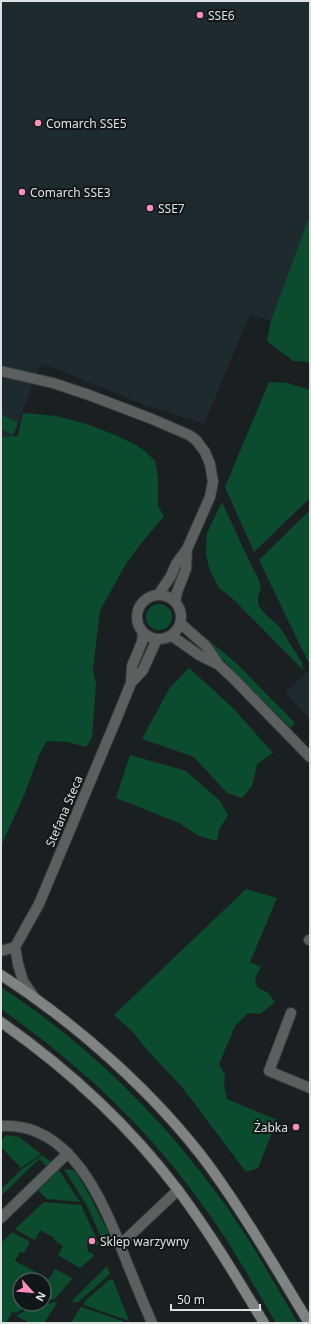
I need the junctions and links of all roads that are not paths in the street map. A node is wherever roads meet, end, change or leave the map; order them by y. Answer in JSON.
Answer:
{"nodes":[{"id":1,"x":1,"y":371,"type":"edge"},
{"id":2,"x":187,"y":549,"type":"junction"},
{"id":3,"x":158,"y":595,"type":"junction"},
{"id":4,"x":175,"y":602,"type":"junction"},
{"id":5,"x":180,"y":623,"type":"junction"},
{"id":6,"x":143,"y":632,"type":"junction"},
{"id":7,"x":172,"y":636,"type":"junction"},
{"id":8,"x":157,"y":639,"type":"junction"},
{"id":9,"x":219,"y":665,"type":"junction"},
{"id":10,"x":131,"y":683,"type":"junction"},
{"id":11,"x":310,"y":757,"type":"edge"},
{"id":12,"x":15,"y":947,"type":"junction"},
{"id":13,"x":1,"y":951,"type":"edge"},
{"id":14,"x":1,"y":975,"type":"edge"},
{"id":15,"x":34,"y":998,"type":"junction"},
{"id":16,"x":291,"y":1013,"type":"dead end"},
{"id":17,"x":1,"y":1022,"type":"edge"},
{"id":18,"x":310,"y":1088,"type":"edge"},
{"id":19,"x":1,"y":1126,"type":"edge"},
{"id":20,"x":68,"y":1153,"type":"junction"},
{"id":21,"x":178,"y":1190,"type":"junction"},
{"id":22,"x":1,"y":1218,"type":"edge"},
{"id":23,"x":120,"y":1245,"type":"junction"},
{"id":24,"x":152,"y":1323,"type":"edge"},
{"id":25,"x":264,"y":1323,"type":"edge"},
{"id":26,"x":309,"y":1323,"type":"edge"}],
"edges":[{"from":1,"to":2,"type":"street"},
{"from":2,"to":3,"type":"street"},
{"from":2,"to":4,"type":"street"},
{"from":3,"to":4,"type":"street"},
{"from":3,"to":6,"type":"street"},
{"from":4,"to":5,"type":"street"},
{"from":5,"to":7,"type":"street"},
{"from":5,"to":9,"type":"street"},
{"from":6,"to":8,"type":"street"},
{"from":6,"to":10,"type":"street","name":"Stefana Steca"},
{"from":7,"to":8,"type":"street"},
{"from":7,"to":9,"type":"street"},
{"from":8,"to":10,"type":"street","name":"Stefana Steca"},
{"from":9,"to":11,"type":"street"},
{"from":10,"to":12,"type":"street","name":"Stefana Steca"},
{"from":12,"to":13,"type":"street"},
{"from":12,"to":15,"type":"street"},
{"from":14,"to":15,"type":"main road"},
{"from":15,"to":26,"type":"main road"},
{"from":16,"to":18,"type":"street"},
{"from":17,"to":21,"type":"main road"},
{"from":19,"to":20,"type":"street"},
{"from":20,"to":22,"type":"street"},
{"from":20,"to":23,"type":"street"},
{"from":21,"to":23,"type":"street"},
{"from":21,"to":25,"type":"main road"},
{"from":23,"to":24,"type":"street"}]}
